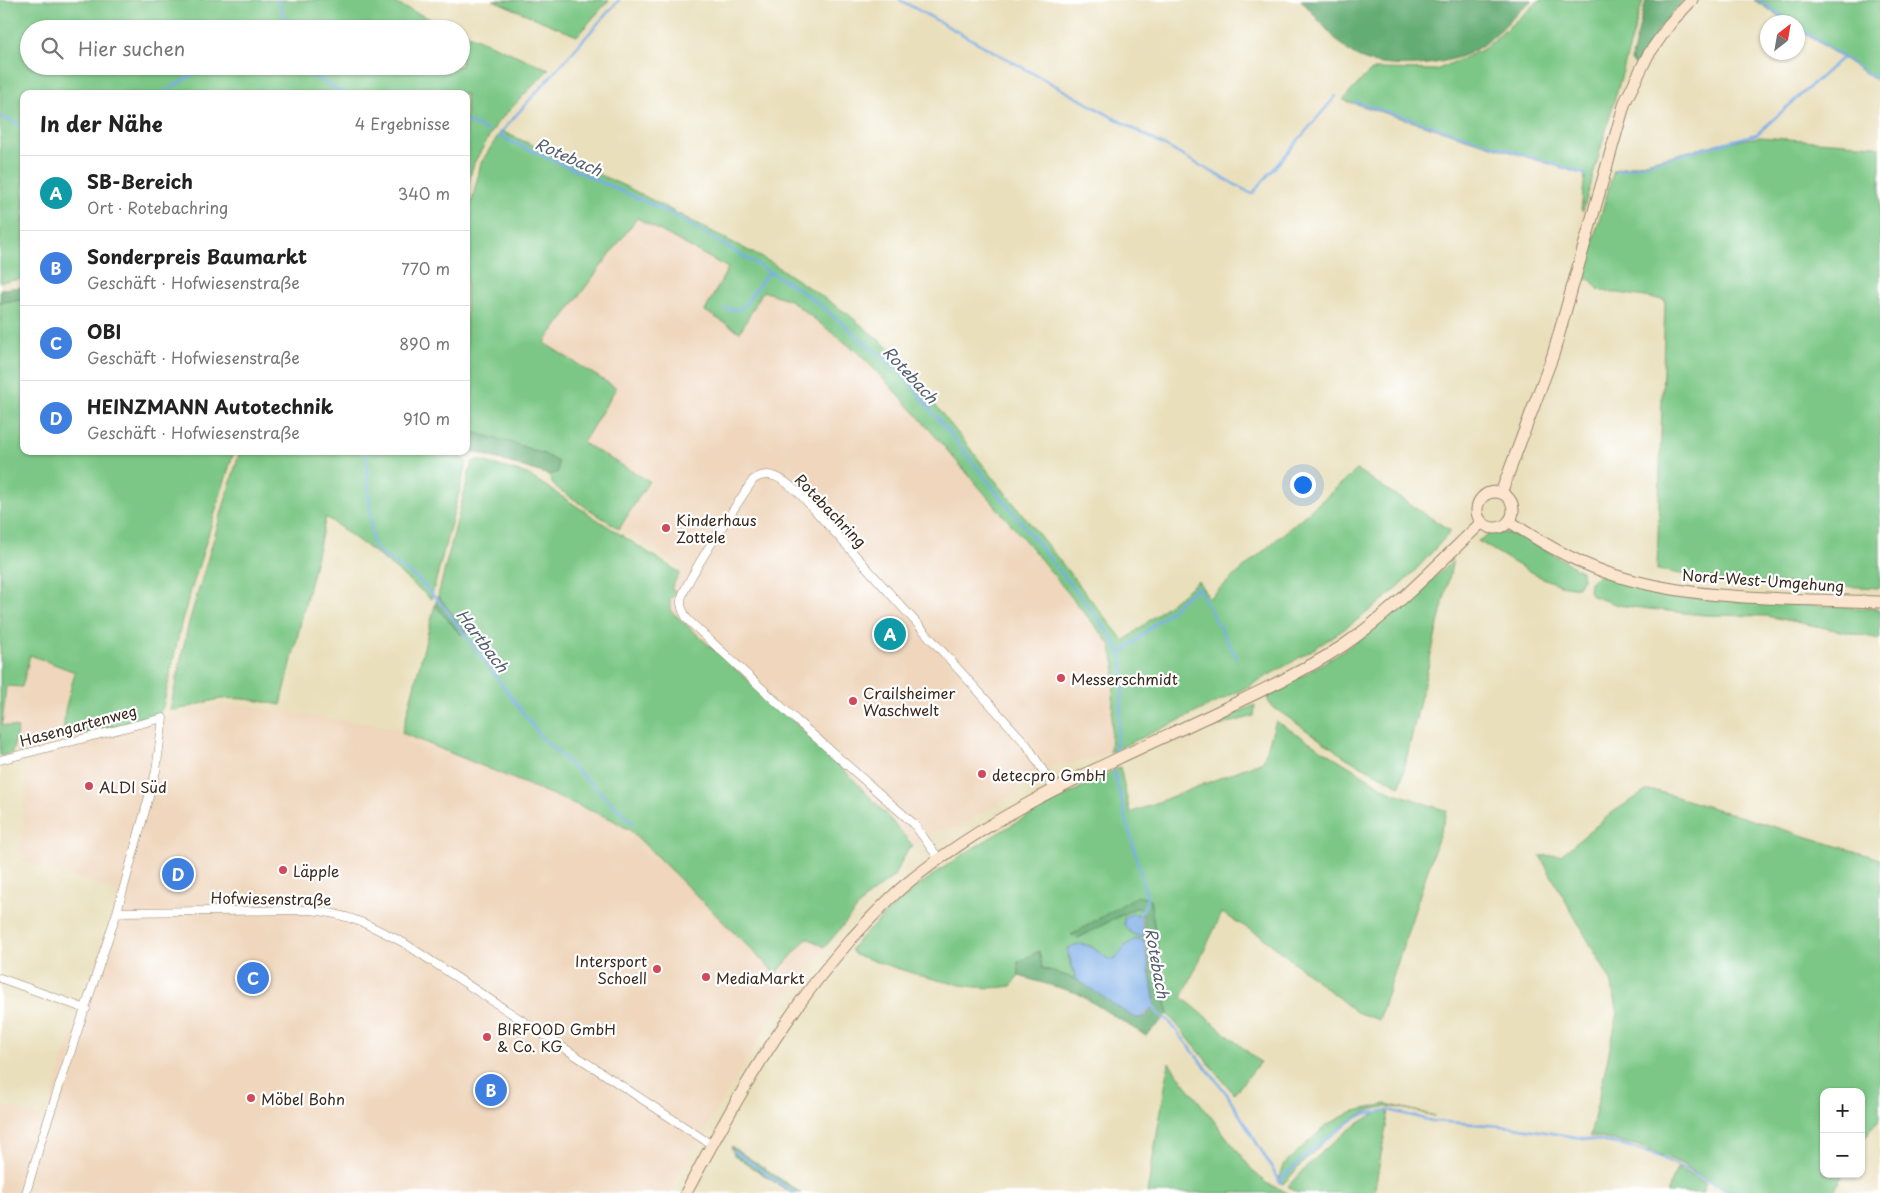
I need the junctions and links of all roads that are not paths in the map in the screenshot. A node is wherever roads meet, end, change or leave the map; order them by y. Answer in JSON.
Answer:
{"nodes":[{"id":1,"x":1692,"y":0,"type":"edge"},
{"id":2,"x":1501,"y":493,"type":"junction"},
{"id":3,"x":1509,"y":521,"type":"junction"},
{"id":4,"x":1481,"y":523,"type":"junction"},
{"id":5,"x":1880,"y":602,"type":"edge"},
{"id":6,"x":0,"y":760,"type":"edge"},
{"id":7,"x":1055,"y":790,"type":"junction"},
{"id":8,"x":939,"y":859,"type":"junction"},
{"id":9,"x":117,"y":912,"type":"junction"},
{"id":10,"x":0,"y":978,"type":"edge"},
{"id":11,"x":86,"y":1009,"type":"junction"},
{"id":12,"x":712,"y":1145,"type":"junction"},
{"id":13,"x":26,"y":1193,"type":"edge"},
{"id":14,"x":686,"y":1193,"type":"edge"}],
"edges":[{"from":1,"to":2,"type":"main road"},
{"from":2,"to":3,"type":"main road"},
{"from":2,"to":4,"type":"main road"},
{"from":3,"to":4,"type":"main road"},
{"from":3,"to":5,"type":"main road","name":"Nord-West-Umgehung"},
{"from":4,"to":7,"type":"main road"},
{"from":6,"to":9,"type":"street","name":"Hasengartenweg"},
{"from":7,"to":8,"type":"main road"},
{"from":7,"to":8,"type":"street","name":"Rotebachring"},
{"from":8,"to":12,"type":"main road"},
{"from":9,"to":11,"type":"street"},
{"from":9,"to":12,"type":"street","name":"Hofwiesenstraße"},
{"from":10,"to":11,"type":"street"},
{"from":11,"to":13,"type":"street"},
{"from":12,"to":14,"type":"main road"}]}
